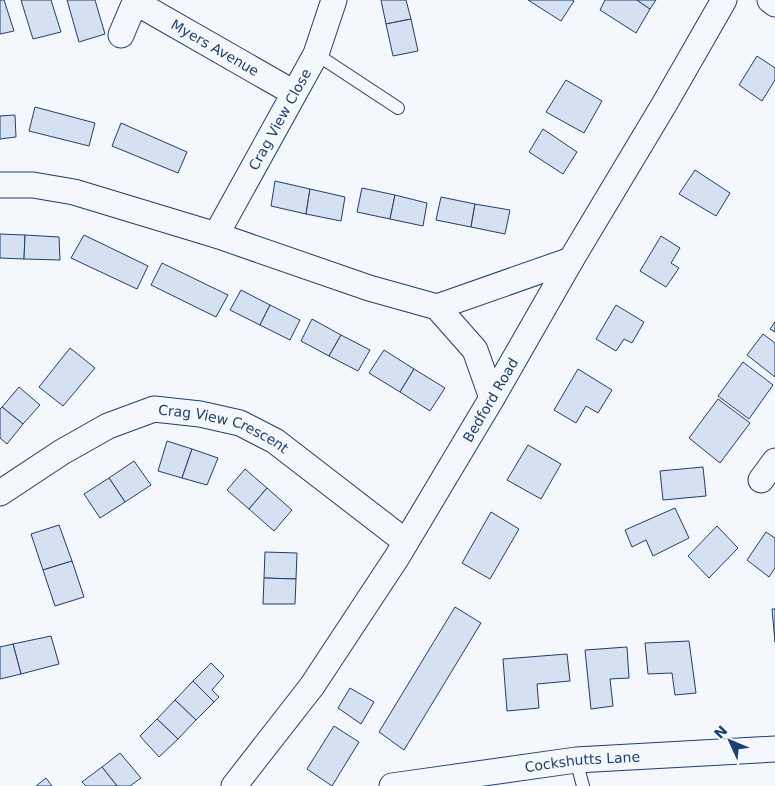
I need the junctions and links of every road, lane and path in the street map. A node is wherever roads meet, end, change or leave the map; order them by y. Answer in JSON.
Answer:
{"nodes":[{"id":1,"x":334,"y":0,"type":"edge"},
{"id":2,"x":724,"y":0,"type":"edge"},
{"id":3,"x":770,"y":0,"type":"edge"},
{"id":4,"x":135,"y":1,"type":"edge"},
{"id":5,"x":775,"y":4,"type":"edge"},
{"id":6,"x":121,"y":35,"type":"dead end"},
{"id":7,"x":316,"y":54,"type":"junction"},
{"id":8,"x":294,"y":94,"type":"junction"},
{"id":9,"x":398,"y":108,"type":"dead end"},
{"id":10,"x":0,"y":186,"type":"edge"},
{"id":11,"x":216,"y":234,"type":"junction"},
{"id":12,"x":571,"y":260,"type":"junction"},
{"id":13,"x":437,"y":307,"type":"junction"},
{"id":14,"x":492,"y":398,"type":"junction"},
{"id":15,"x":0,"y":493,"type":"edge"},
{"id":16,"x":406,"y":542,"type":"junction"},
{"id":17,"x":775,"y":749,"type":"edge"},
{"id":18,"x":576,"y":760,"type":"junction"},
{"id":19,"x":234,"y":786,"type":"edge"},
{"id":20,"x":392,"y":786,"type":"edge"},
{"id":21,"x":582,"y":786,"type":"edge"}],
"edges":[{"from":1,"to":7,"type":"street","name":"Crag View Close"},
{"from":2,"to":12,"type":"street","name":"Bedford Road"},
{"from":3,"to":5,"type":"street"},
{"from":4,"to":6,"type":"street","name":"Myers Avenue"},
{"from":4,"to":8,"type":"street","name":"Myers Avenue"},
{"from":7,"to":8,"type":"street","name":"Crag View Close"},
{"from":7,"to":9,"type":"lane"},
{"from":8,"to":11,"type":"street","name":"Crag View Close"},
{"from":10,"to":11,"type":"street"},
{"from":11,"to":13,"type":"street"},
{"from":12,"to":13,"type":"street"},
{"from":12,"to":14,"type":"street","name":"Bedford Road"},
{"from":13,"to":14,"type":"street"},
{"from":14,"to":16,"type":"street","name":"Bedford Road"},
{"from":15,"to":16,"type":"street","name":"Crag View Crescent"},
{"from":16,"to":19,"type":"street","name":"Bedford Road"},
{"from":17,"to":18,"type":"street","name":"Cockshutts Lane"},
{"from":18,"to":20,"type":"street","name":"Cockshutts Lane"},
{"from":18,"to":21,"type":"lane"}]}
